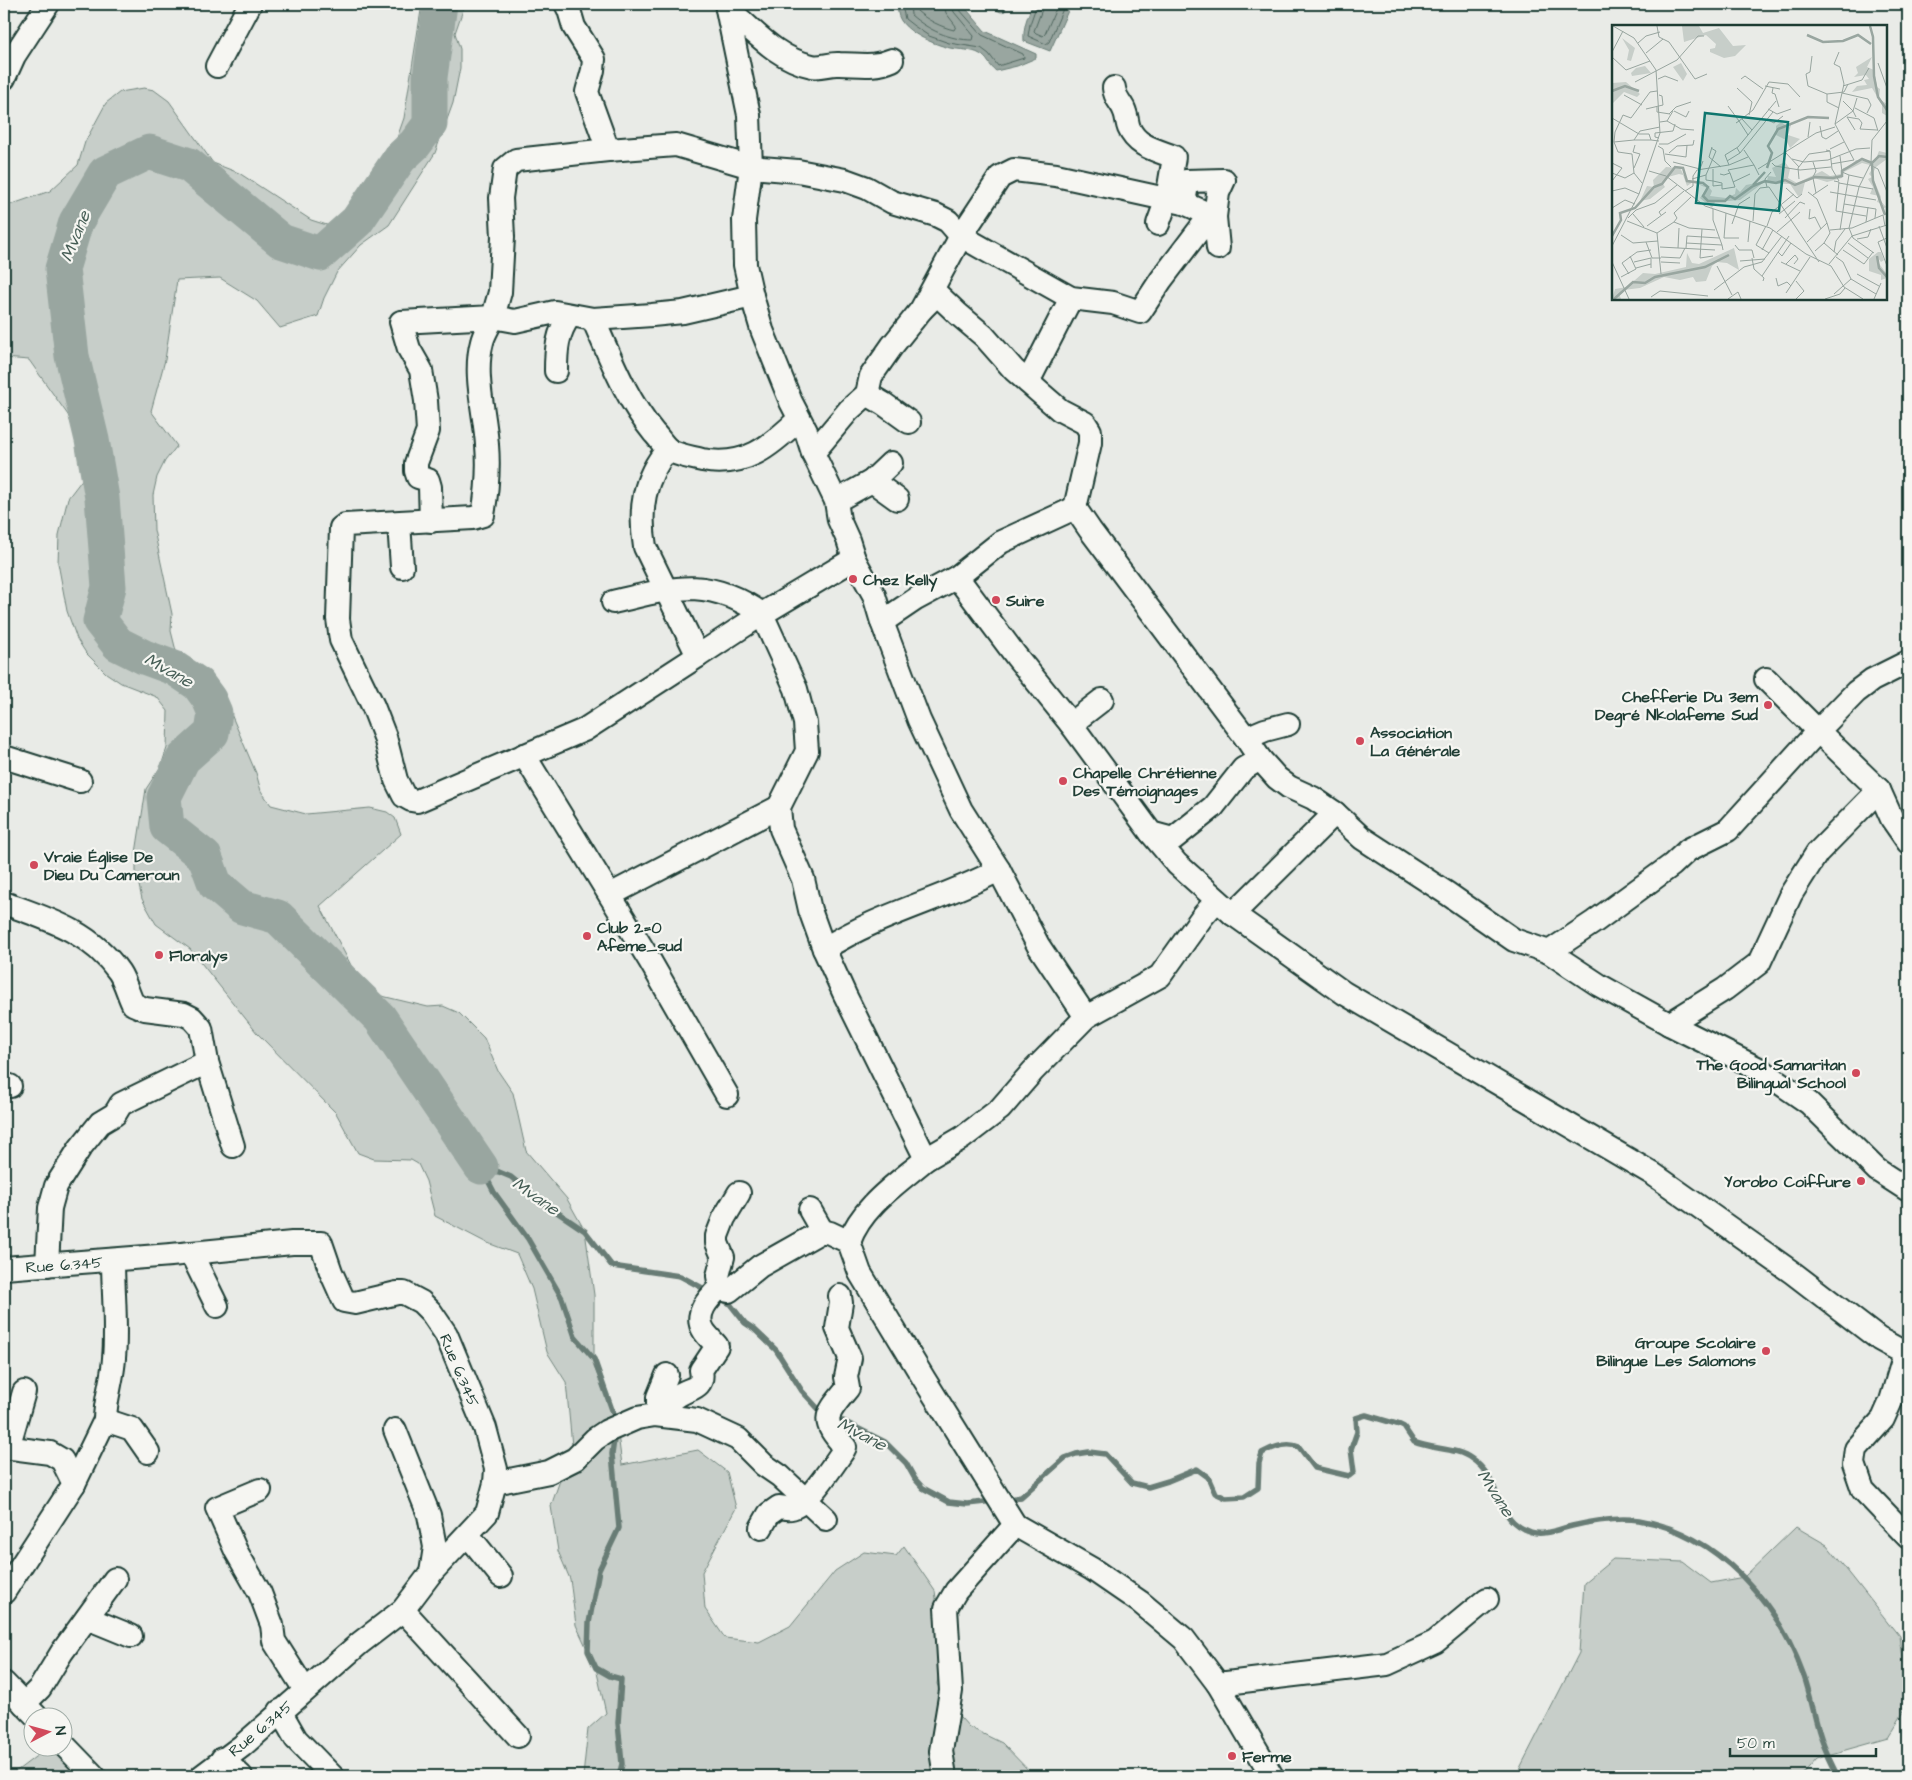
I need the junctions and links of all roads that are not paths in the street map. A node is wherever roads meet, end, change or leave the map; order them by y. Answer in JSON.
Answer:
{"nodes":[{"id":1,"x":48,"y":4,"type":"edge"},
{"id":2,"x":250,"y":4,"type":"edge"},
{"id":3,"x":566,"y":4,"type":"edge"},
{"id":4,"x":727,"y":5,"type":"edge"},
{"id":5,"x":892,"y":60,"type":"dead end"},
{"id":6,"x":216,"y":66,"type":"dead end"},
{"id":7,"x":4,"y":78,"type":"edge"},
{"id":8,"x":1114,"y":88,"type":"dead end"},
{"id":9,"x":608,"y":150,"type":"junction"},
{"id":10,"x":751,"y":167,"type":"junction"},
{"id":11,"x":1176,"y":201,"type":"junction"},
{"id":12,"x":1214,"y":217,"type":"junction"},
{"id":13,"x":1158,"y":224,"type":"dead end"},
{"id":14,"x":960,"y":236,"type":"junction"},
{"id":15,"x":1218,"y":248,"type":"dead end"},
{"id":16,"x":752,"y":296,"type":"junction"},
{"id":17,"x":1071,"y":298,"type":"junction"},
{"id":18,"x":921,"y":310,"type":"junction"},
{"id":19,"x":570,"y":316,"type":"junction"},
{"id":20,"x":493,"y":317,"type":"junction"},
{"id":21,"x":537,"y":317,"type":"junction"},
{"id":22,"x":593,"y":319,"type":"junction"},
{"id":23,"x":558,"y":336,"type":"junction"},
{"id":24,"x":556,"y":371,"type":"dead end"},
{"id":25,"x":1028,"y":382,"type":"junction"},
{"id":26,"x":867,"y":394,"type":"junction"},
{"id":27,"x":799,"y":419,"type":"junction"},
{"id":28,"x":908,"y":422,"type":"dead end"},
{"id":29,"x":668,"y":449,"type":"junction"},
{"id":30,"x":812,"y":453,"type":"junction"},
{"id":31,"x":891,"y":463,"type":"dead end"},
{"id":32,"x":872,"y":481,"type":"junction"},
{"id":33,"x":897,"y":500,"type":"dead end"},
{"id":34,"x":836,"y":501,"type":"junction"},
{"id":35,"x":1075,"y":508,"type":"junction"},
{"id":36,"x":431,"y":521,"type":"junction"},
{"id":37,"x":399,"y":523,"type":"junction"},
{"id":38,"x":854,"y":558,"type":"junction"},
{"id":39,"x":402,"y":567,"type":"dead end"},
{"id":40,"x":957,"y":577,"type":"junction"},
{"id":41,"x":667,"y":590,"type":"junction"},
{"id":42,"x":613,"y":602,"type":"dead end"},
{"id":43,"x":762,"y":614,"type":"junction"},
{"id":44,"x":882,"y":622,"type":"junction"},
{"id":45,"x":698,"y":656,"type":"junction"},
{"id":46,"x":1908,"y":662,"type":"edge"},
{"id":47,"x":1766,"y":679,"type":"dead end"},
{"id":48,"x":1102,"y":700,"type":"dead end"},
{"id":49,"x":1071,"y":724,"type":"junction"},
{"id":50,"x":1288,"y":724,"type":"dead end"},
{"id":51,"x":1818,"y":731,"type":"junction"},
{"id":52,"x":1246,"y":738,"type":"junction"},
{"id":53,"x":524,"y":755,"type":"junction"},
{"id":54,"x":4,"y":757,"type":"edge"},
{"id":55,"x":1260,"y":759,"type":"junction"},
{"id":56,"x":80,"y":781,"type":"dead end"},
{"id":57,"x":1879,"y":790,"type":"junction"},
{"id":58,"x":779,"y":807,"type":"junction"},
{"id":59,"x":1335,"y":814,"type":"junction"},
{"id":60,"x":1151,"y":833,"type":"junction"},
{"id":61,"x":1908,"y":842,"type":"edge"},
{"id":62,"x":999,"y":870,"type":"junction"},
{"id":63,"x":610,"y":895,"type":"junction"},
{"id":64,"x":4,"y":903,"type":"edge"},
{"id":65,"x":1225,"y":907,"type":"junction"},
{"id":66,"x":824,"y":949,"type":"junction"},
{"id":67,"x":1548,"y":952,"type":"junction"},
{"id":68,"x":1086,"y":1017,"type":"junction"},
{"id":69,"x":1669,"y":1024,"type":"junction"},
{"id":70,"x":207,"y":1062,"type":"junction"},
{"id":71,"x":726,"y":1095,"type":"dead end"},
{"id":72,"x":233,"y":1146,"type":"dead end"},
{"id":73,"x":926,"y":1159,"type":"junction"},
{"id":74,"x":1908,"y":1190,"type":"edge"},
{"id":75,"x":739,"y":1194,"type":"dead end"},
{"id":76,"x":810,"y":1210,"type":"dead end"},
{"id":77,"x":822,"y":1232,"type":"junction"},
{"id":78,"x":849,"y":1242,"type":"junction"},
{"id":79,"x":191,"y":1253,"type":"junction"},
{"id":80,"x":113,"y":1260,"type":"junction"},
{"id":81,"x":48,"y":1265,"type":"junction"},
{"id":82,"x":4,"y":1268,"type":"edge"},
{"id":83,"x":720,"y":1287,"type":"junction"},
{"id":84,"x":840,"y":1296,"type":"dead end"},
{"id":85,"x":217,"y":1306,"type":"dead end"},
{"id":86,"x":1907,"y":1354,"type":"edge"},
{"id":87,"x":667,"y":1375,"type":"dead end"},
{"id":88,"x":24,"y":1392,"type":"dead end"},
{"id":89,"x":656,"y":1412,"type":"junction"},
{"id":90,"x":105,"y":1420,"type":"junction"},
{"id":91,"x":395,"y":1430,"type":"dead end"},
{"id":92,"x":6,"y":1447,"type":"edge"},
{"id":93,"x":148,"y":1452,"type":"dead end"},
{"id":94,"x":74,"y":1484,"type":"junction"},
{"id":95,"x":495,"y":1484,"type":"junction"},
{"id":96,"x":260,"y":1490,"type":"dead end"},
{"id":97,"x":804,"y":1501,"type":"junction"},
{"id":98,"x":826,"y":1519,"type":"dead end"},
{"id":99,"x":1015,"y":1525,"type":"junction"},
{"id":100,"x":761,"y":1528,"type":"dead end"},
{"id":101,"x":468,"y":1535,"type":"junction"},
{"id":102,"x":1908,"y":1537,"type":"edge"},
{"id":103,"x":431,"y":1572,"type":"junction"},
{"id":104,"x":500,"y":1576,"type":"dead end"},
{"id":105,"x":115,"y":1579,"type":"dead end"},
{"id":106,"x":4,"y":1592,"type":"edge"},
{"id":107,"x":1487,"y":1600,"type":"dead end"},
{"id":108,"x":403,"y":1610,"type":"junction"},
{"id":109,"x":87,"y":1618,"type":"junction"},
{"id":110,"x":131,"y":1636,"type":"dead end"},
{"id":111,"x":4,"y":1683,"type":"edge"},
{"id":112,"x":1218,"y":1684,"type":"junction"},
{"id":113,"x":305,"y":1690,"type":"junction"},
{"id":114,"x":29,"y":1708,"type":"edge"},
{"id":115,"x":32,"y":1708,"type":"edge"},
{"id":116,"x":280,"y":1711,"type":"junction"},
{"id":117,"x":518,"y":1736,"type":"dead end"},
{"id":118,"x":72,"y":1753,"type":"edge"},
{"id":119,"x":222,"y":1760,"type":"junction"},
{"id":120,"x":94,"y":1776,"type":"edge"},
{"id":121,"x":202,"y":1776,"type":"edge"},
{"id":122,"x":241,"y":1776,"type":"edge"},
{"id":123,"x":332,"y":1776,"type":"edge"},
{"id":124,"x":945,"y":1776,"type":"edge"},
{"id":125,"x":1272,"y":1776,"type":"edge"}],
"edges":[{"from":1,"to":7,"type":"street"},
{"from":2,"to":6,"type":"street"},
{"from":3,"to":9,"type":"street"},
{"from":4,"to":5,"type":"street"},
{"from":4,"to":10,"type":"street"},
{"from":8,"to":11,"type":"street"},
{"from":9,"to":10,"type":"street"},
{"from":9,"to":20,"type":"street"},
{"from":10,"to":14,"type":"street"},
{"from":10,"to":16,"type":"street"},
{"from":11,"to":12,"type":"street"},
{"from":11,"to":12,"type":"street"},
{"from":11,"to":13,"type":"street"},
{"from":11,"to":14,"type":"street"},
{"from":12,"to":15,"type":"street"},
{"from":12,"to":17,"type":"street"},
{"from":14,"to":17,"type":"street"},
{"from":14,"to":18,"type":"street"},
{"from":16,"to":22,"type":"street"},
{"from":16,"to":27,"type":"street"},
{"from":17,"to":25,"type":"street"},
{"from":18,"to":25,"type":"street"},
{"from":18,"to":26,"type":"street"},
{"from":19,"to":21,"type":"street"},
{"from":19,"to":22,"type":"street"},
{"from":19,"to":23,"type":"street"},
{"from":20,"to":21,"type":"street"},
{"from":20,"to":36,"type":"street"},
{"from":20,"to":36,"type":"street"},
{"from":21,"to":23,"type":"street"},
{"from":22,"to":29,"type":"street"},
{"from":23,"to":24,"type":"street"},
{"from":25,"to":35,"type":"street"},
{"from":26,"to":28,"type":"street"},
{"from":26,"to":30,"type":"street"},
{"from":27,"to":29,"type":"street"},
{"from":27,"to":30,"type":"street"},
{"from":29,"to":41,"type":"street"},
{"from":30,"to":34,"type":"street"},
{"from":31,"to":32,"type":"street"},
{"from":32,"to":33,"type":"street"},
{"from":32,"to":34,"type":"street"},
{"from":34,"to":38,"type":"street"},
{"from":35,"to":40,"type":"street"},
{"from":35,"to":52,"type":"street"},
{"from":36,"to":37,"type":"street"},
{"from":37,"to":39,"type":"street"},
{"from":37,"to":53,"type":"street"},
{"from":38,"to":43,"type":"street"},
{"from":38,"to":44,"type":"street"},
{"from":40,"to":44,"type":"street"},
{"from":40,"to":49,"type":"street"},
{"from":41,"to":42,"type":"street"},
{"from":41,"to":43,"type":"street"},
{"from":41,"to":45,"type":"street"},
{"from":43,"to":45,"type":"street"},
{"from":43,"to":58,"type":"street"},
{"from":44,"to":62,"type":"street"},
{"from":45,"to":53,"type":"street"},
{"from":46,"to":51,"type":"street"},
{"from":47,"to":51,"type":"street"},
{"from":48,"to":49,"type":"street"},
{"from":49,"to":60,"type":"street"},
{"from":50,"to":52,"type":"street"},
{"from":51,"to":57,"type":"street"},
{"from":51,"to":67,"type":"street"},
{"from":52,"to":55,"type":"street"},
{"from":53,"to":63,"type":"street"},
{"from":54,"to":56,"type":"street"},
{"from":55,"to":59,"type":"street"},
{"from":55,"to":60,"type":"street"},
{"from":57,"to":61,"type":"street"},
{"from":57,"to":69,"type":"street"},
{"from":58,"to":63,"type":"street"},
{"from":58,"to":66,"type":"street"},
{"from":59,"to":65,"type":"street"},
{"from":59,"to":67,"type":"street"},
{"from":60,"to":65,"type":"street"},
{"from":62,"to":66,"type":"street"},
{"from":62,"to":68,"type":"street"},
{"from":63,"to":71,"type":"street"},
{"from":64,"to":70,"type":"street"},
{"from":65,"to":68,"type":"street"},
{"from":65,"to":86,"type":"street"},
{"from":66,"to":73,"type":"street"},
{"from":67,"to":69,"type":"street"},
{"from":68,"to":73,"type":"street"},
{"from":69,"to":74,"type":"street"},
{"from":70,"to":72,"type":"street"},
{"from":70,"to":81,"type":"street"},
{"from":73,"to":78,"type":"street"},
{"from":75,"to":83,"type":"street"},
{"from":76,"to":77,"type":"street"},
{"from":77,"to":78,"type":"street"},
{"from":77,"to":83,"type":"street"},
{"from":78,"to":99,"type":"street"},
{"from":79,"to":80,"type":"street","name":"Rue 6.345"},
{"from":79,"to":85,"type":"street"},
{"from":79,"to":95,"type":"street","name":"Rue 6.345"},
{"from":80,"to":81,"type":"street","name":"Rue 6.345"},
{"from":80,"to":90,"type":"street"},
{"from":81,"to":82,"type":"street","name":"Rue 6.345"},
{"from":83,"to":89,"type":"street"},
{"from":84,"to":97,"type":"street"},
{"from":86,"to":102,"type":"street"},
{"from":87,"to":89,"type":"street"},
{"from":88,"to":92,"type":"street"},
{"from":89,"to":95,"type":"street"},
{"from":89,"to":97,"type":"street"},
{"from":90,"to":93,"type":"street"},
{"from":90,"to":94,"type":"street"},
{"from":91,"to":103,"type":"street"},
{"from":92,"to":94,"type":"street"},
{"from":94,"to":106,"type":"street"},
{"from":95,"to":101,"type":"street","name":"Rue 6.345"},
{"from":96,"to":113,"type":"street"},
{"from":97,"to":98,"type":"street"},
{"from":97,"to":100,"type":"street"},
{"from":99,"to":112,"type":"street"},
{"from":99,"to":124,"type":"street"},
{"from":101,"to":103,"type":"street","name":"Rue 6.345"},
{"from":101,"to":104,"type":"street"},
{"from":103,"to":108,"type":"street","name":"Rue 6.345"},
{"from":105,"to":109,"type":"street"},
{"from":107,"to":112,"type":"street"},
{"from":108,"to":113,"type":"street","name":"Rue 6.345"},
{"from":108,"to":117,"type":"street"},
{"from":109,"to":110,"type":"street"},
{"from":109,"to":115,"type":"street"},
{"from":111,"to":114,"type":"street"},
{"from":112,"to":125,"type":"street"},
{"from":113,"to":116,"type":"street","name":"Rue 6.345"},
{"from":116,"to":119,"type":"street","name":"Rue 6.345"},
{"from":116,"to":123,"type":"street"},
{"from":118,"to":120,"type":"street"},
{"from":119,"to":121,"type":"street","name":"Rue 6.345"},
{"from":119,"to":122,"type":"street"}]}
